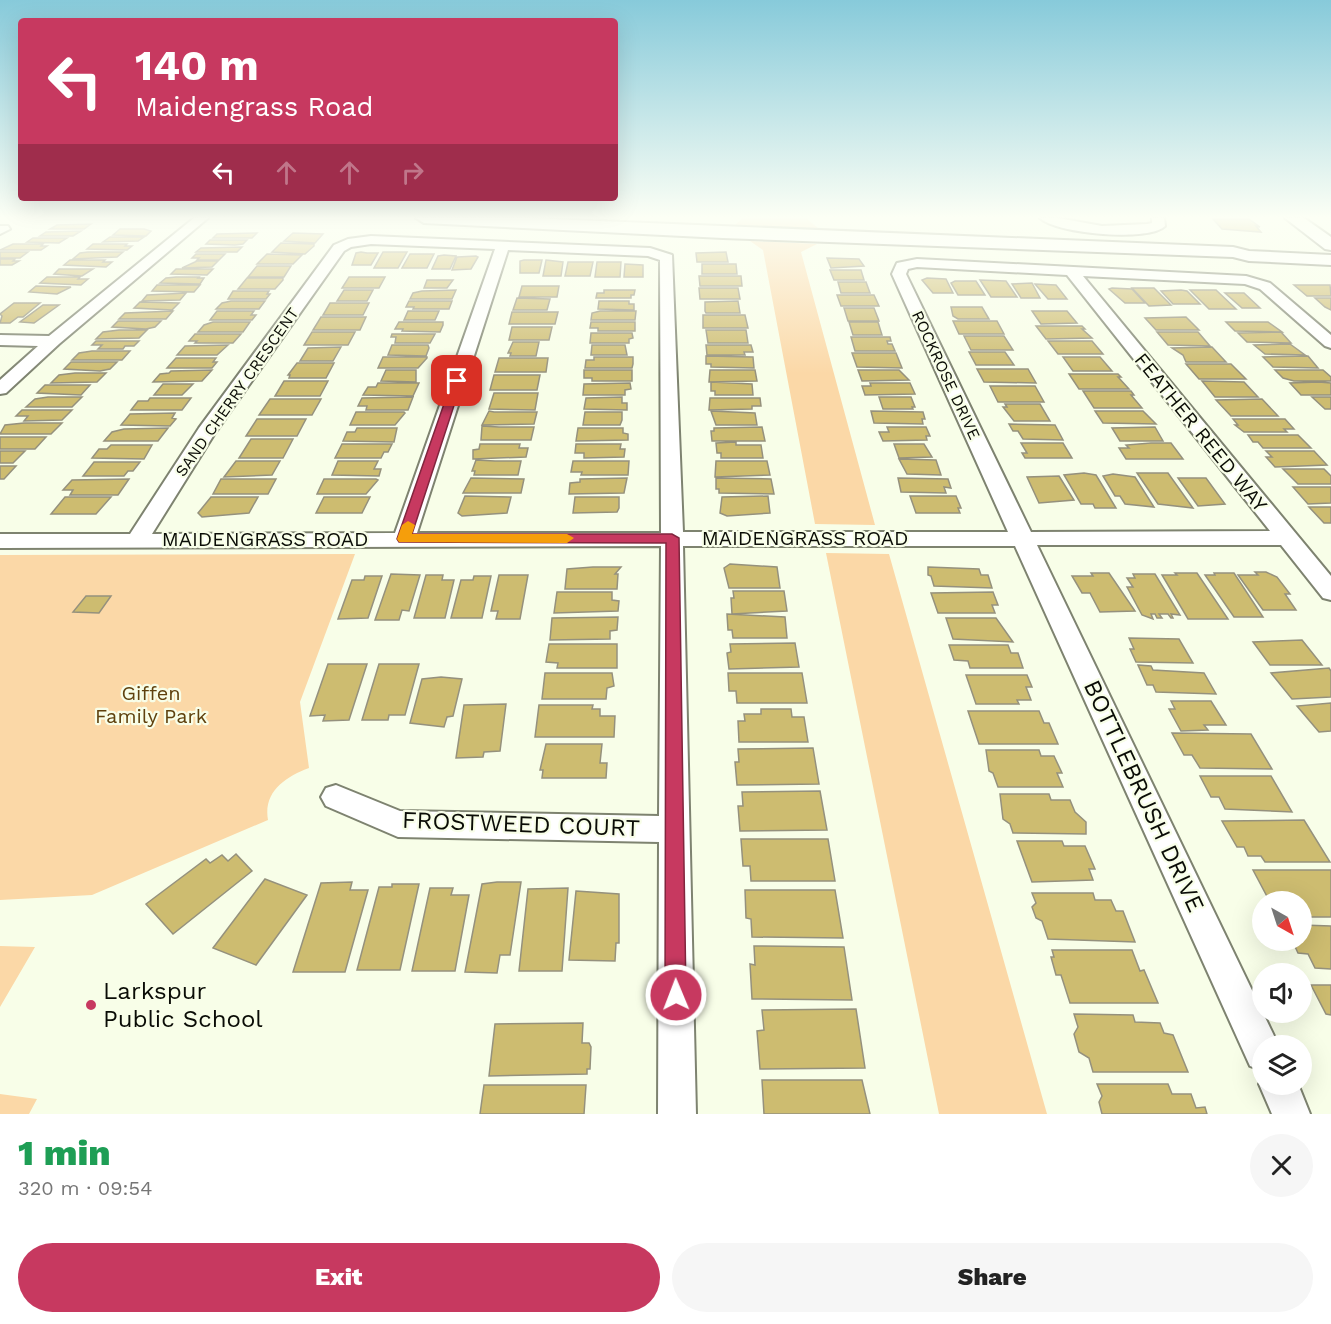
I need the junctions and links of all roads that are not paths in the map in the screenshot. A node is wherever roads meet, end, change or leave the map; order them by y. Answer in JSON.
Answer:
{"nodes":[{"id":1,"x":139,"y":270,"type":"edge"},
{"id":2,"x":323,"y":270,"type":"edge"},
{"id":3,"x":495,"y":270,"type":"edge"},
{"id":4,"x":667,"y":270,"type":"edge"},
{"id":5,"x":900,"y":270,"type":"edge"},
{"id":6,"x":1037,"y":270,"type":"edge"},
{"id":7,"x":1072,"y":272,"type":"junction"},
{"id":8,"x":0,"y":340,"type":"edge"},
{"id":9,"x":53,"y":341,"type":"junction"},
{"id":10,"x":1331,"y":343,"type":"edge"},
{"id":11,"x":0,"y":389,"type":"edge"},
{"id":12,"x":672,"y":538,"type":"junction"},
{"id":13,"x":1286,"y":538,"type":"junction"},
{"id":14,"x":138,"y":539,"type":"junction"},
{"id":15,"x":404,"y":539,"type":"junction"},
{"id":16,"x":1025,"y":539,"type":"junction"},
{"id":17,"x":0,"y":541,"type":"edge"},
{"id":18,"x":1331,"y":592,"type":"edge"},
{"id":19,"x":336,"y":797,"type":"dead end"},
{"id":20,"x":674,"y":829,"type":"junction"},
{"id":21,"x":1255,"y":1035,"type":"edge"},
{"id":22,"x":1283,"y":1095,"type":"edge"},
{"id":23,"x":677,"y":1114,"type":"edge"},
{"id":24,"x":1291,"y":1114,"type":"edge"}],
"edges":[{"from":1,"to":9,"type":"street"},
{"from":2,"to":14,"type":"street","name":"SAND CHERRY CRESCENT"},
{"from":3,"to":15,"type":"street"},
{"from":4,"to":12,"type":"street","name":"SAND CHERRY CRESCENT"},
{"from":5,"to":16,"type":"street","name":"ROCKROSE DRIVE"},
{"from":6,"to":7,"type":"street","name":"ROCKROSE DRIVE"},
{"from":7,"to":10,"type":"street"},
{"from":7,"to":13,"type":"street","name":"FEATHER REED WAY"},
{"from":8,"to":9,"type":"street"},
{"from":9,"to":11,"type":"street"},
{"from":12,"to":15,"type":"street","name":"MAIDENGRASS ROAD"},
{"from":12,"to":16,"type":"street","name":"MAIDENGRASS ROAD"},
{"from":12,"to":20,"type":"street"},
{"from":13,"to":16,"type":"street","name":"MAIDENGRASS ROAD"},
{"from":13,"to":18,"type":"street","name":"FEATHER REED WAY"},
{"from":14,"to":15,"type":"street","name":"MAIDENGRASS ROAD"},
{"from":14,"to":17,"type":"street","name":"MAIDENGRASS ROAD"},
{"from":16,"to":21,"type":"street","name":"BOTTLEBRUSH DRIVE"},
{"from":19,"to":20,"type":"street","name":"FROSTWEED COURT"},
{"from":20,"to":23,"type":"street"},
{"from":22,"to":24,"type":"street"}]}
